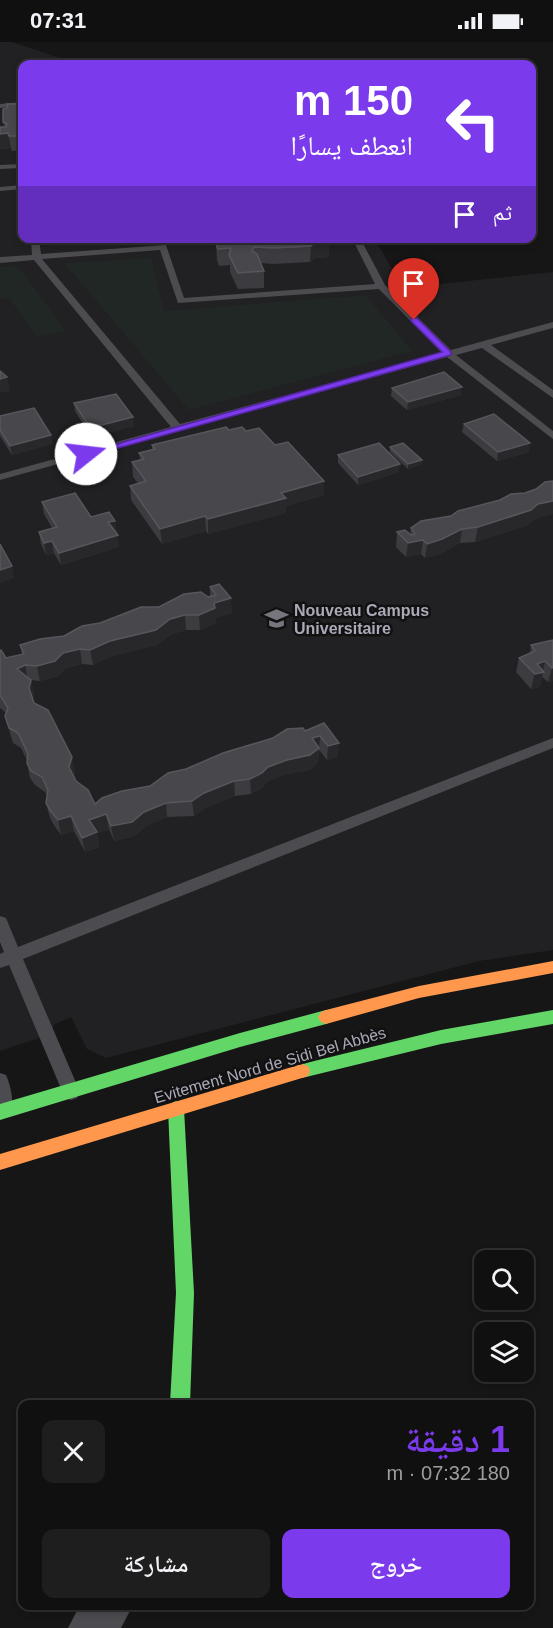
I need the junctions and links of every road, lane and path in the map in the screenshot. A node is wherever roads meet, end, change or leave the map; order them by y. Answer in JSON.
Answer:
{"nodes":[{"id":1,"x":18,"y":104,"type":"edge"},
{"id":2,"x":0,"y":106,"type":"edge"},
{"id":3,"x":18,"y":166,"type":"edge"},
{"id":4,"x":0,"y":167,"type":"edge"},
{"id":5,"x":18,"y":188,"type":"edge"},
{"id":6,"x":0,"y":189,"type":"edge"},
{"id":7,"x":36,"y":243,"type":"edge"},
{"id":8,"x":359,"y":243,"type":"edge"},
{"id":9,"x":37,"y":258,"type":"junction"},
{"id":10,"x":0,"y":260,"type":"edge"},
{"id":11,"x":381,"y":286,"type":"junction"},
{"id":12,"x":553,"y":325,"type":"edge"},
{"id":13,"x":483,"y":344,"type":"junction"},
{"id":14,"x":447,"y":353,"type":"junction"},
{"id":15,"x":553,"y":395,"type":"edge"},
{"id":16,"x":177,"y":428,"type":"junction"},
{"id":17,"x":553,"y":436,"type":"edge"},
{"id":18,"x":0,"y":477,"type":"edge"},
{"id":19,"x":553,"y":743,"type":"edge"},
{"id":20,"x":0,"y":923,"type":"edge"},
{"id":21,"x":7,"y":958,"type":"edge"},
{"id":22,"x":553,"y":967,"type":"edge"},
{"id":23,"x":553,"y":1017,"type":"edge"},
{"id":24,"x":0,"y":1081,"type":"edge"},
{"id":25,"x":71,"y":1092,"type":"junction"},
{"id":26,"x":176,"y":1108,"type":"junction"},
{"id":27,"x":2,"y":1111,"type":"edge"},
{"id":28,"x":0,"y":1162,"type":"edge"},
{"id":29,"x":180,"y":1400,"type":"edge"},
{"id":30,"x":105,"y":1610,"type":"edge"},
{"id":31,"x":92,"y":1628,"type":"edge"}],
"edges":[{"from":1,"to":2,"type":"lane"},
{"from":3,"to":4,"type":"lane"},
{"from":5,"to":6,"type":"lane"},
{"from":7,"to":9,"type":"lane"},
{"from":8,"to":11,"type":"lane"},
{"from":9,"to":10,"type":"lane"},
{"from":9,"to":11,"type":"lane"},
{"from":9,"to":16,"type":"lane"},
{"from":11,"to":14,"type":"lane"},
{"from":12,"to":13,"type":"lane"},
{"from":13,"to":14,"type":"lane"},
{"from":13,"to":15,"type":"lane"},
{"from":14,"to":16,"type":"lane"},
{"from":14,"to":17,"type":"lane"},
{"from":16,"to":18,"type":"lane"},
{"from":19,"to":21,"type":"lane"},
{"from":20,"to":21,"type":"lane"},
{"from":21,"to":25,"type":"lane"},
{"from":22,"to":25,"type":"main road","name":"Evitement Nord de Sidi Bel Abbès"},
{"from":23,"to":26,"type":"main road","name":"Evitement Nord de Sidi Bel Abbès"},
{"from":24,"to":27,"type":"lane"},
{"from":25,"to":27,"type":"main road","name":"Evitement Nord de Sidi Bel Abbès"},
{"from":26,"to":28,"type":"main road","name":"Evitement Nord de Sidi Bel Abbès"},
{"from":26,"to":29,"type":"main road"},
{"from":30,"to":31,"type":"street"}]}
